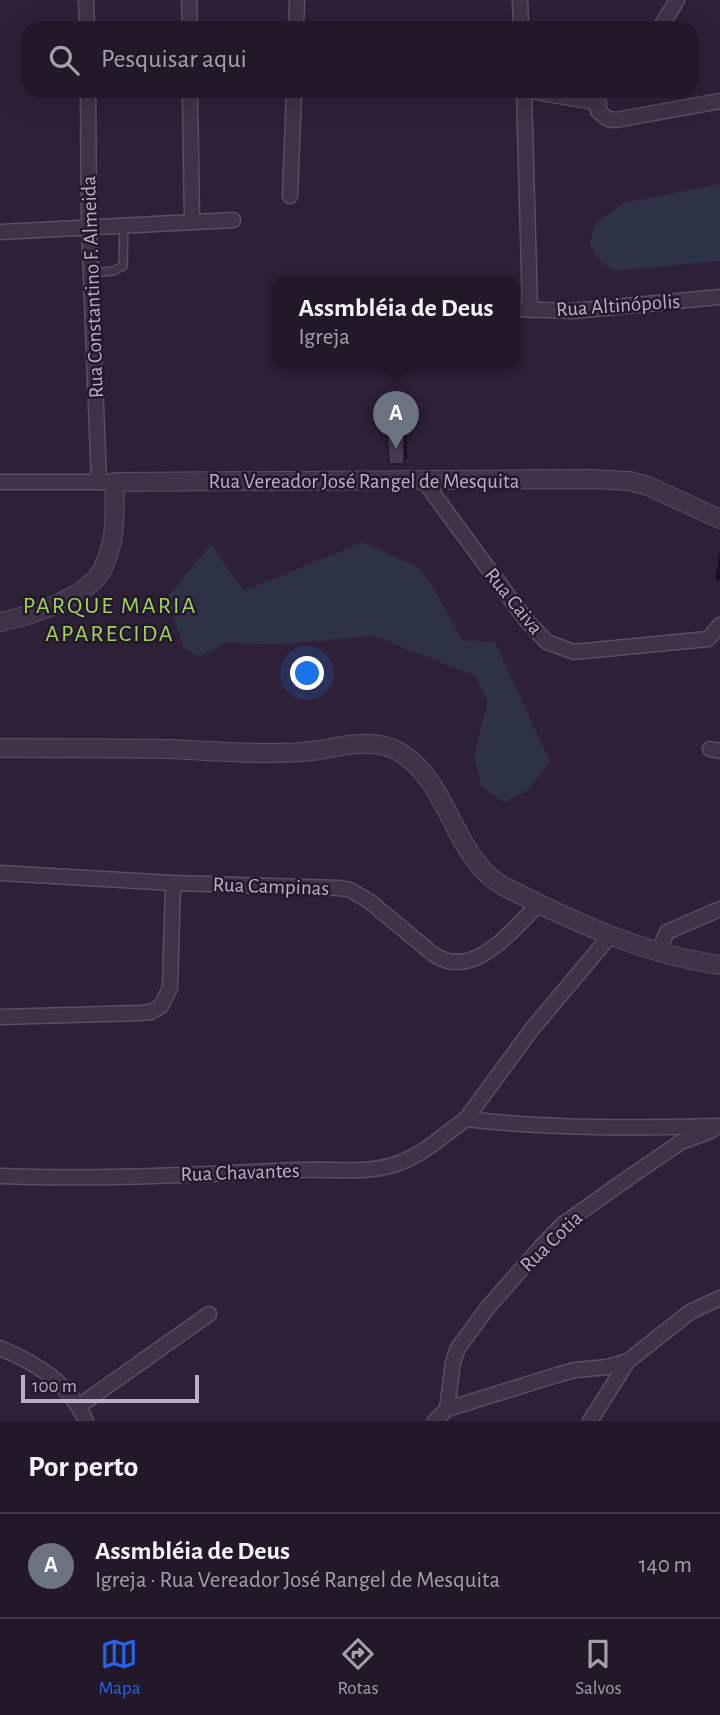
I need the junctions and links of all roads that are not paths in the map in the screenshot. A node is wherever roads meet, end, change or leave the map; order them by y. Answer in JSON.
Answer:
{"nodes":[{"id":1,"x":86,"y":0,"type":"edge"},
{"id":2,"x":189,"y":0,"type":"edge"},
{"id":3,"x":297,"y":0,"type":"edge"},
{"id":4,"x":520,"y":0,"type":"edge"},
{"id":5,"x":677,"y":0,"type":"edge"},
{"id":6,"x":87,"y":21,"type":"edge"},
{"id":7,"x":190,"y":21,"type":"edge"},
{"id":8,"x":296,"y":21,"type":"edge"},
{"id":9,"x":521,"y":21,"type":"edge"},
{"id":10,"x":664,"y":21,"type":"edge"},
{"id":11,"x":88,"y":98,"type":"edge"},
{"id":12,"x":190,"y":98,"type":"edge"},
{"id":13,"x":294,"y":98,"type":"edge"},
{"id":14,"x":524,"y":98,"type":"edge"},
{"id":15,"x":604,"y":98,"type":"edge"},
{"id":16,"x":720,"y":101,"type":"edge"},
{"id":17,"x":290,"y":196,"type":"dead end"},
{"id":18,"x":233,"y":220,"type":"dead end"},
{"id":19,"x":192,"y":221,"type":"junction"},
{"id":20,"x":124,"y":225,"type":"junction"},
{"id":21,"x":89,"y":227,"type":"junction"},
{"id":22,"x":0,"y":232,"type":"edge"},
{"id":23,"x":91,"y":273,"type":"junction"},
{"id":24,"x":720,"y":297,"type":"edge"},
{"id":25,"x":522,"y":309,"type":"edge"},
{"id":26,"x":424,"y":481,"type":"junction"},
{"id":27,"x":0,"y":482,"type":"edge"},
{"id":28,"x":107,"y":482,"type":"junction"},
{"id":29,"x":720,"y":519,"type":"edge"},
{"id":30,"x":0,"y":622,"type":"edge"},
{"id":31,"x":720,"y":625,"type":"edge"},
{"id":32,"x":0,"y":748,"type":"edge"},
{"id":33,"x":0,"y":873,"type":"edge"},
{"id":34,"x":173,"y":883,"type":"junction"},
{"id":35,"x":539,"y":904,"type":"junction"},
{"id":36,"x":720,"y":909,"type":"edge"},
{"id":37,"x":610,"y":936,"type":"junction"},
{"id":38,"x":658,"y":953,"type":"junction"},
{"id":39,"x":720,"y":965,"type":"edge"},
{"id":40,"x":0,"y":1017,"type":"edge"},
{"id":41,"x":466,"y":1119,"type":"junction"},
{"id":42,"x":720,"y":1127,"type":"edge"},
{"id":43,"x":0,"y":1176,"type":"edge"},
{"id":44,"x":720,"y":1298,"type":"edge"},
{"id":45,"x":209,"y":1314,"type":"dead end"},
{"id":46,"x":0,"y":1348,"type":"edge"},
{"id":47,"x":628,"y":1361,"type":"junction"},
{"id":48,"x":79,"y":1406,"type":"junction"},
{"id":49,"x":447,"y":1409,"type":"junction"},
{"id":50,"x":86,"y":1421,"type":"edge"},
{"id":51,"x":435,"y":1421,"type":"edge"},
{"id":52,"x":590,"y":1421,"type":"edge"}],
"edges":[{"from":1,"to":6,"type":"street"},
{"from":2,"to":7,"type":"street"},
{"from":3,"to":8,"type":"street"},
{"from":4,"to":9,"type":"street"},
{"from":5,"to":10,"type":"street"},
{"from":11,"to":21,"type":"street","name":"Rua Constantino F. Almeida"},
{"from":12,"to":19,"type":"street"},
{"from":13,"to":17,"type":"street"},
{"from":14,"to":25,"type":"street"},
{"from":15,"to":16,"type":"street"},
{"from":18,"to":19,"type":"street"},
{"from":19,"to":20,"type":"street"},
{"from":20,"to":21,"type":"street"},
{"from":20,"to":23,"type":"lane"},
{"from":21,"to":22,"type":"street"},
{"from":21,"to":23,"type":"street","name":"Rua Constantino F. Almeida"},
{"from":23,"to":28,"type":"street","name":"Rua Constantino F. Almeida"},
{"from":24,"to":25,"type":"street","name":"Rua Altinópolis"},
{"from":26,"to":28,"type":"street","name":"Rua Vereador José Rangel de Mesquita"},
{"from":26,"to":29,"type":"street","name":"Rua Vereador José Rangel de Mesquita"},
{"from":26,"to":31,"type":"street","name":"Rua Caiva"},
{"from":27,"to":28,"type":"street","name":"Rua Vereador José Rangel de Mesquita"},
{"from":28,"to":30,"type":"street"},
{"from":32,"to":35,"type":"street"},
{"from":33,"to":34,"type":"street","name":"Rua Campinas"},
{"from":34,"to":35,"type":"street","name":"Rua Campinas"},
{"from":34,"to":40,"type":"street"},
{"from":35,"to":37,"type":"street"},
{"from":36,"to":38,"type":"street"},
{"from":37,"to":38,"type":"street"},
{"from":37,"to":41,"type":"street","name":"Rua Chavantes"},
{"from":38,"to":39,"type":"street"},
{"from":41,"to":42,"type":"street"},
{"from":41,"to":43,"type":"street","name":"Rua Chavantes"},
{"from":42,"to":49,"type":"street","name":"Rua Cotia"},
{"from":44,"to":47,"type":"street"},
{"from":45,"to":48,"type":"street"},
{"from":46,"to":48,"type":"street"},
{"from":47,"to":49,"type":"street"},
{"from":47,"to":52,"type":"street"},
{"from":48,"to":50,"type":"street"},
{"from":49,"to":51,"type":"street"}]}
